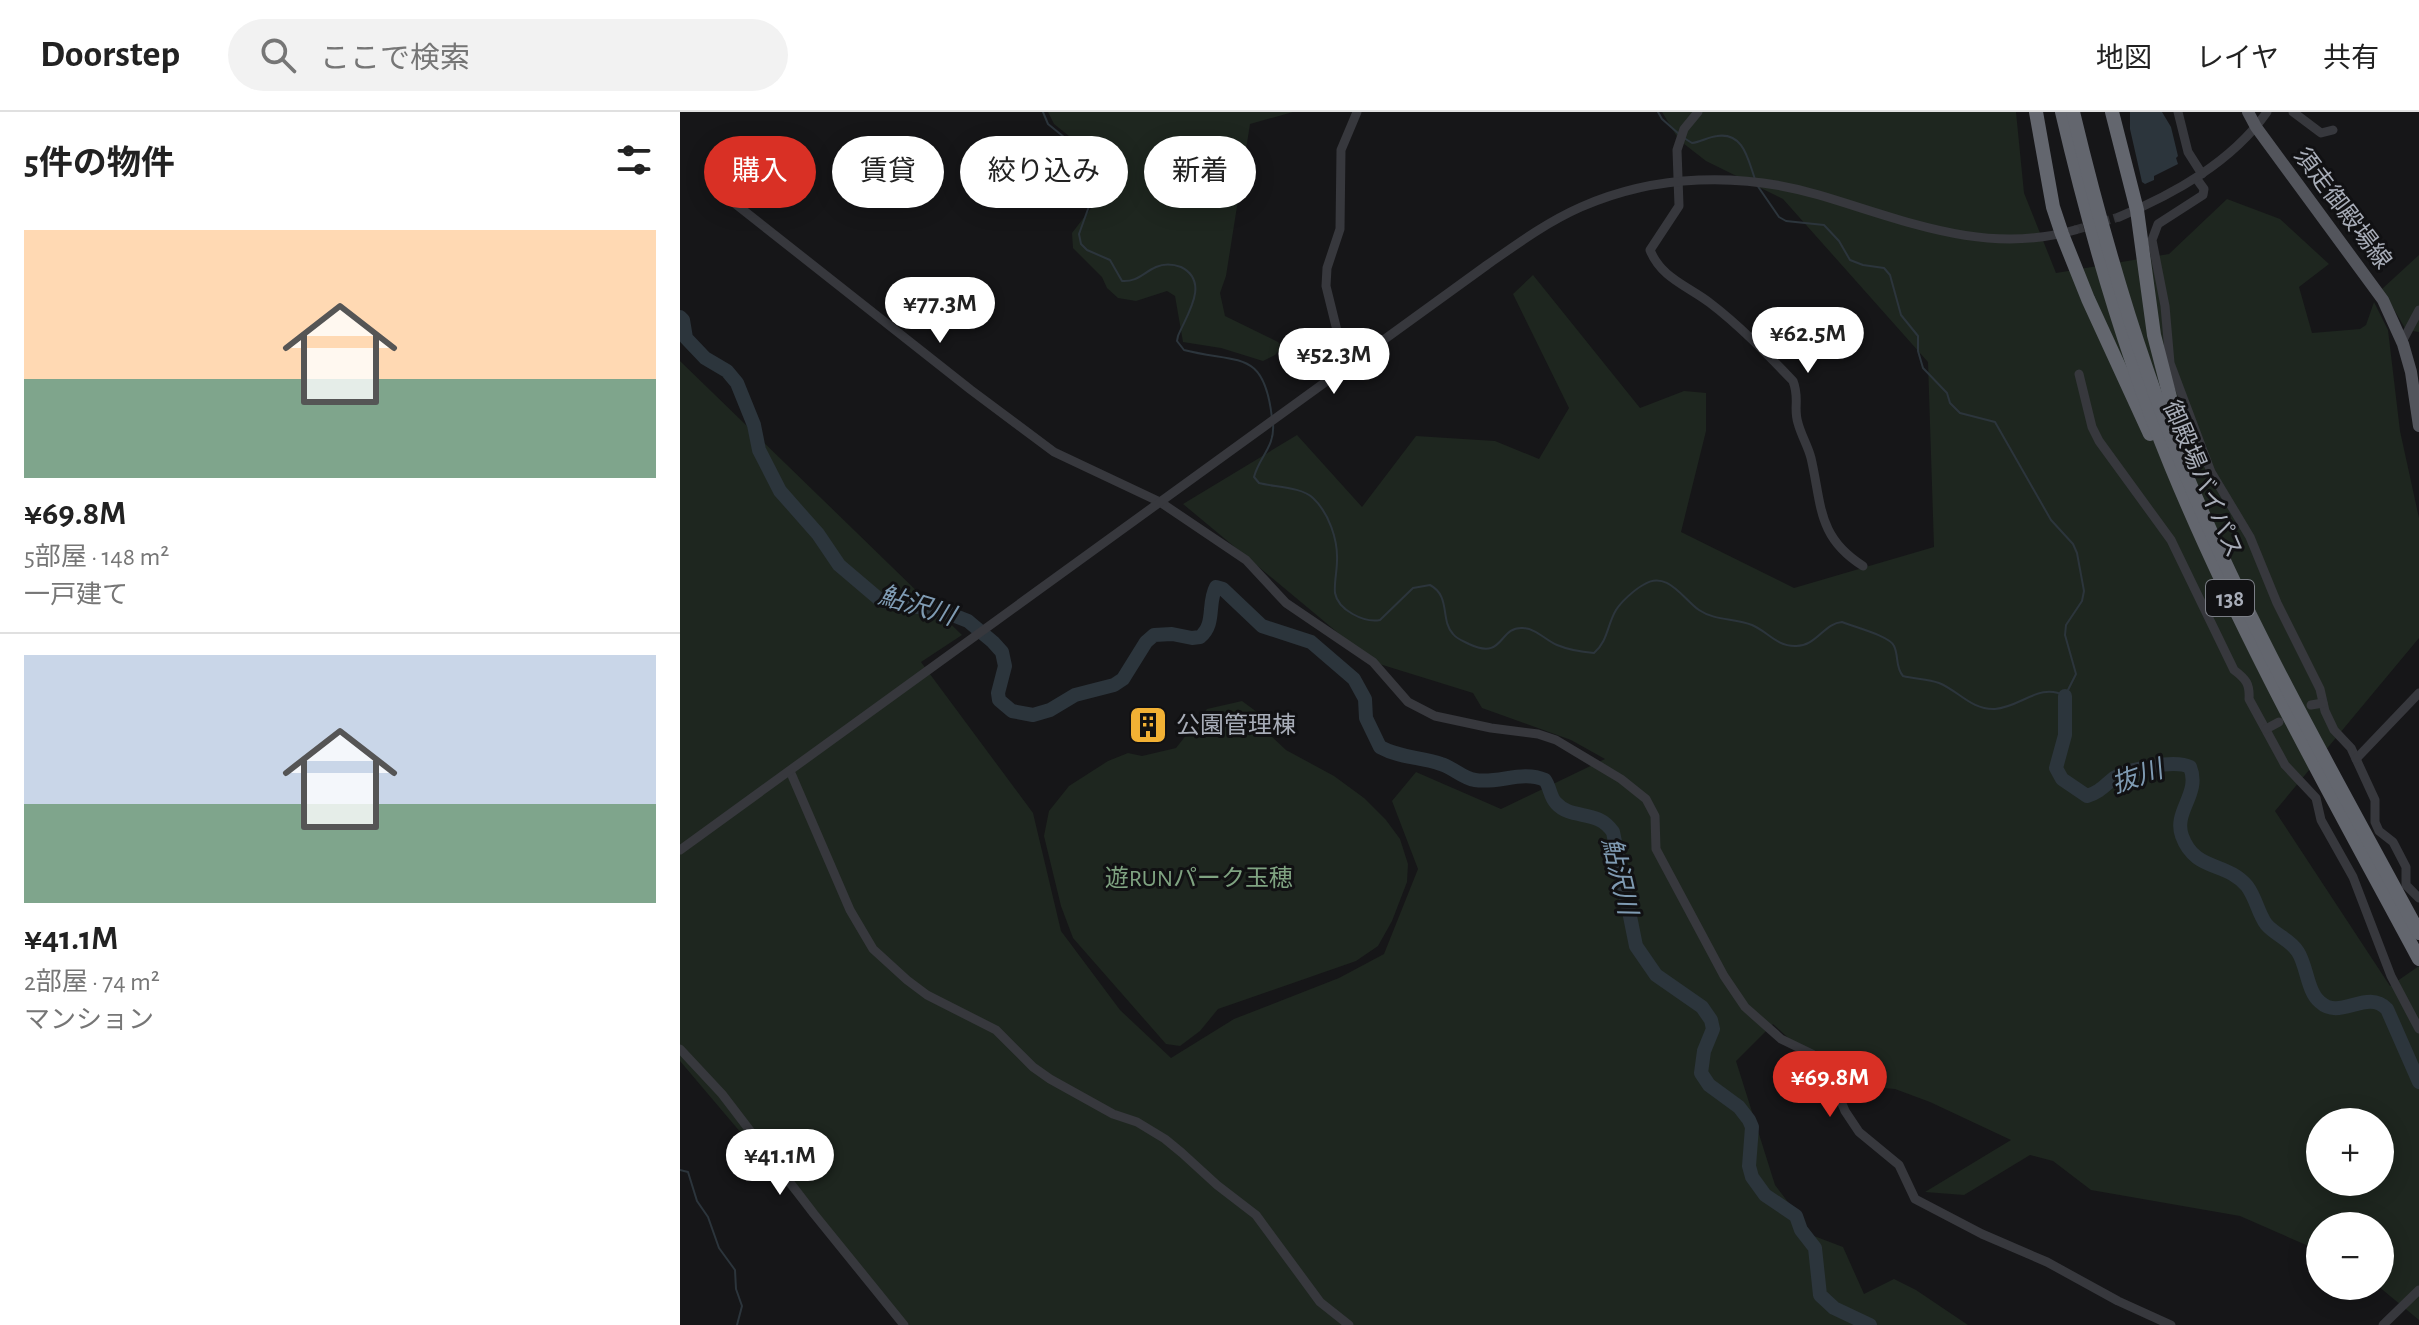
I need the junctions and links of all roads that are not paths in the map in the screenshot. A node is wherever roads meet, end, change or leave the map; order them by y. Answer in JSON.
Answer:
{"nodes":[{"id":1,"x":1357,"y":112,"type":"edge"},
{"id":2,"x":1698,"y":112,"type":"edge"},
{"id":3,"x":2036,"y":112,"type":"edge"},
{"id":4,"x":2062,"y":112,"type":"edge"},
{"id":5,"x":2073,"y":112,"type":"edge"},
{"id":6,"x":2112,"y":112,"type":"edge"},
{"id":7,"x":2178,"y":112,"type":"edge"},
{"id":8,"x":2248,"y":112,"type":"edge"},
{"id":9,"x":2267,"y":112,"type":"edge"},
{"id":10,"x":2293,"y":112,"type":"edge"},
{"id":11,"x":2256,"y":127,"type":"junction"},
{"id":12,"x":2333,"y":130,"type":"dead end"},
{"id":13,"x":2199,"y":176,"type":"junction"},
{"id":14,"x":1679,"y":181,"type":"junction"},
{"id":15,"x":741,"y":208,"type":"edge"},
{"id":16,"x":2137,"y":210,"type":"junction"},
{"id":17,"x":2093,"y":214,"type":"junction"},
{"id":18,"x":2119,"y":217,"type":"tunnel mouth"},
{"id":19,"x":2068,"y":232,"type":"junction"},
{"id":20,"x":2419,"y":310,"type":"edge"},
{"id":21,"x":2402,"y":342,"type":"junction"},
{"id":22,"x":1346,"y":367,"type":"junction"},
{"id":23,"x":2079,"y":374,"type":"dead end"},
{"id":24,"x":2419,"y":426,"type":"edge"},
{"id":25,"x":1160,"y":502,"type":"junction"},
{"id":26,"x":2205,"y":545,"type":"junction"},
{"id":27,"x":2227,"y":564,"type":"junction"},
{"id":28,"x":1863,"y":566,"type":"dead end"},
{"id":29,"x":2419,"y":693,"type":"edge"},
{"id":30,"x":2323,"y":703,"type":"junction"},
{"id":31,"x":2311,"y":705,"type":"dead end"},
{"id":32,"x":2279,"y":722,"type":"dead end"},
{"id":33,"x":2266,"y":729,"type":"junction"},
{"id":34,"x":2356,"y":759,"type":"junction"},
{"id":35,"x":790,"y":771,"type":"junction"},
{"id":36,"x":680,"y":850,"type":"edge"},
{"id":37,"x":2419,"y":898,"type":"edge"},
{"id":38,"x":2419,"y":933,"type":"edge"},
{"id":39,"x":2419,"y":959,"type":"edge"},
{"id":40,"x":2419,"y":1029,"type":"edge"},
{"id":41,"x":680,"y":1049,"type":"edge"},
{"id":42,"x":2419,"y":1290,"type":"edge"},
{"id":43,"x":904,"y":1325,"type":"edge"},
{"id":44,"x":1349,"y":1325,"type":"edge"},
{"id":45,"x":2171,"y":1325,"type":"edge"},
{"id":46,"x":2383,"y":1325,"type":"edge"}],
"edges":[{"from":1,"to":22,"type":"street"},
{"from":2,"to":14,"type":"street"},
{"from":3,"to":19,"type":"highway"},
{"from":4,"to":17,"type":"highway","number":"138"},
{"from":5,"to":17,"type":"highway","number":"138"},
{"from":6,"to":16,"type":"highway"},
{"from":7,"to":13,"type":"street"},
{"from":8,"to":11,"type":"main road","name":"須走御殿場線"},
{"from":9,"to":11,"type":"street"},
{"from":10,"to":12,"type":"street"},
{"from":11,"to":13,"type":"street"},
{"from":11,"to":21,"type":"main road","name":"須走御殿場線"},
{"from":13,"to":16,"type":"street"},
{"from":13,"to":30,"type":"street"},
{"from":14,"to":19,"type":"street"},
{"from":14,"to":22,"type":"street"},
{"from":14,"to":28,"type":"street"},
{"from":15,"to":25,"type":"street"},
{"from":16,"to":18,"type":"street"},
{"from":16,"to":27,"type":"highway"},
{"from":17,"to":26,"type":"highway","name":"御殿場バイパス","number":"138"},
{"from":17,"to":27,"type":"highway","name":"御殿場バイパス","number":"138"},
{"from":19,"to":26,"type":"highway"},
{"from":20,"to":21,"type":"street"},
{"from":21,"to":24,"type":"main road","name":"須走御殿場線"},
{"from":22,"to":25,"type":"street"},
{"from":23,"to":33,"type":"street"},
{"from":25,"to":35,"type":"street"},
{"from":25,"to":45,"type":"street"},
{"from":26,"to":39,"type":"highway","name":"御殿場バイパス","number":"138"},
{"from":27,"to":38,"type":"highway","name":"御殿場バイパス","number":"138"},
{"from":29,"to":34,"type":"street"},
{"from":30,"to":31,"type":"street"},
{"from":30,"to":34,"type":"street"},
{"from":32,"to":33,"type":"street"},
{"from":33,"to":40,"type":"street"},
{"from":34,"to":37,"type":"street"},
{"from":35,"to":36,"type":"street"},
{"from":35,"to":44,"type":"street"},
{"from":41,"to":43,"type":"street"},
{"from":42,"to":46,"type":"street"}]}
